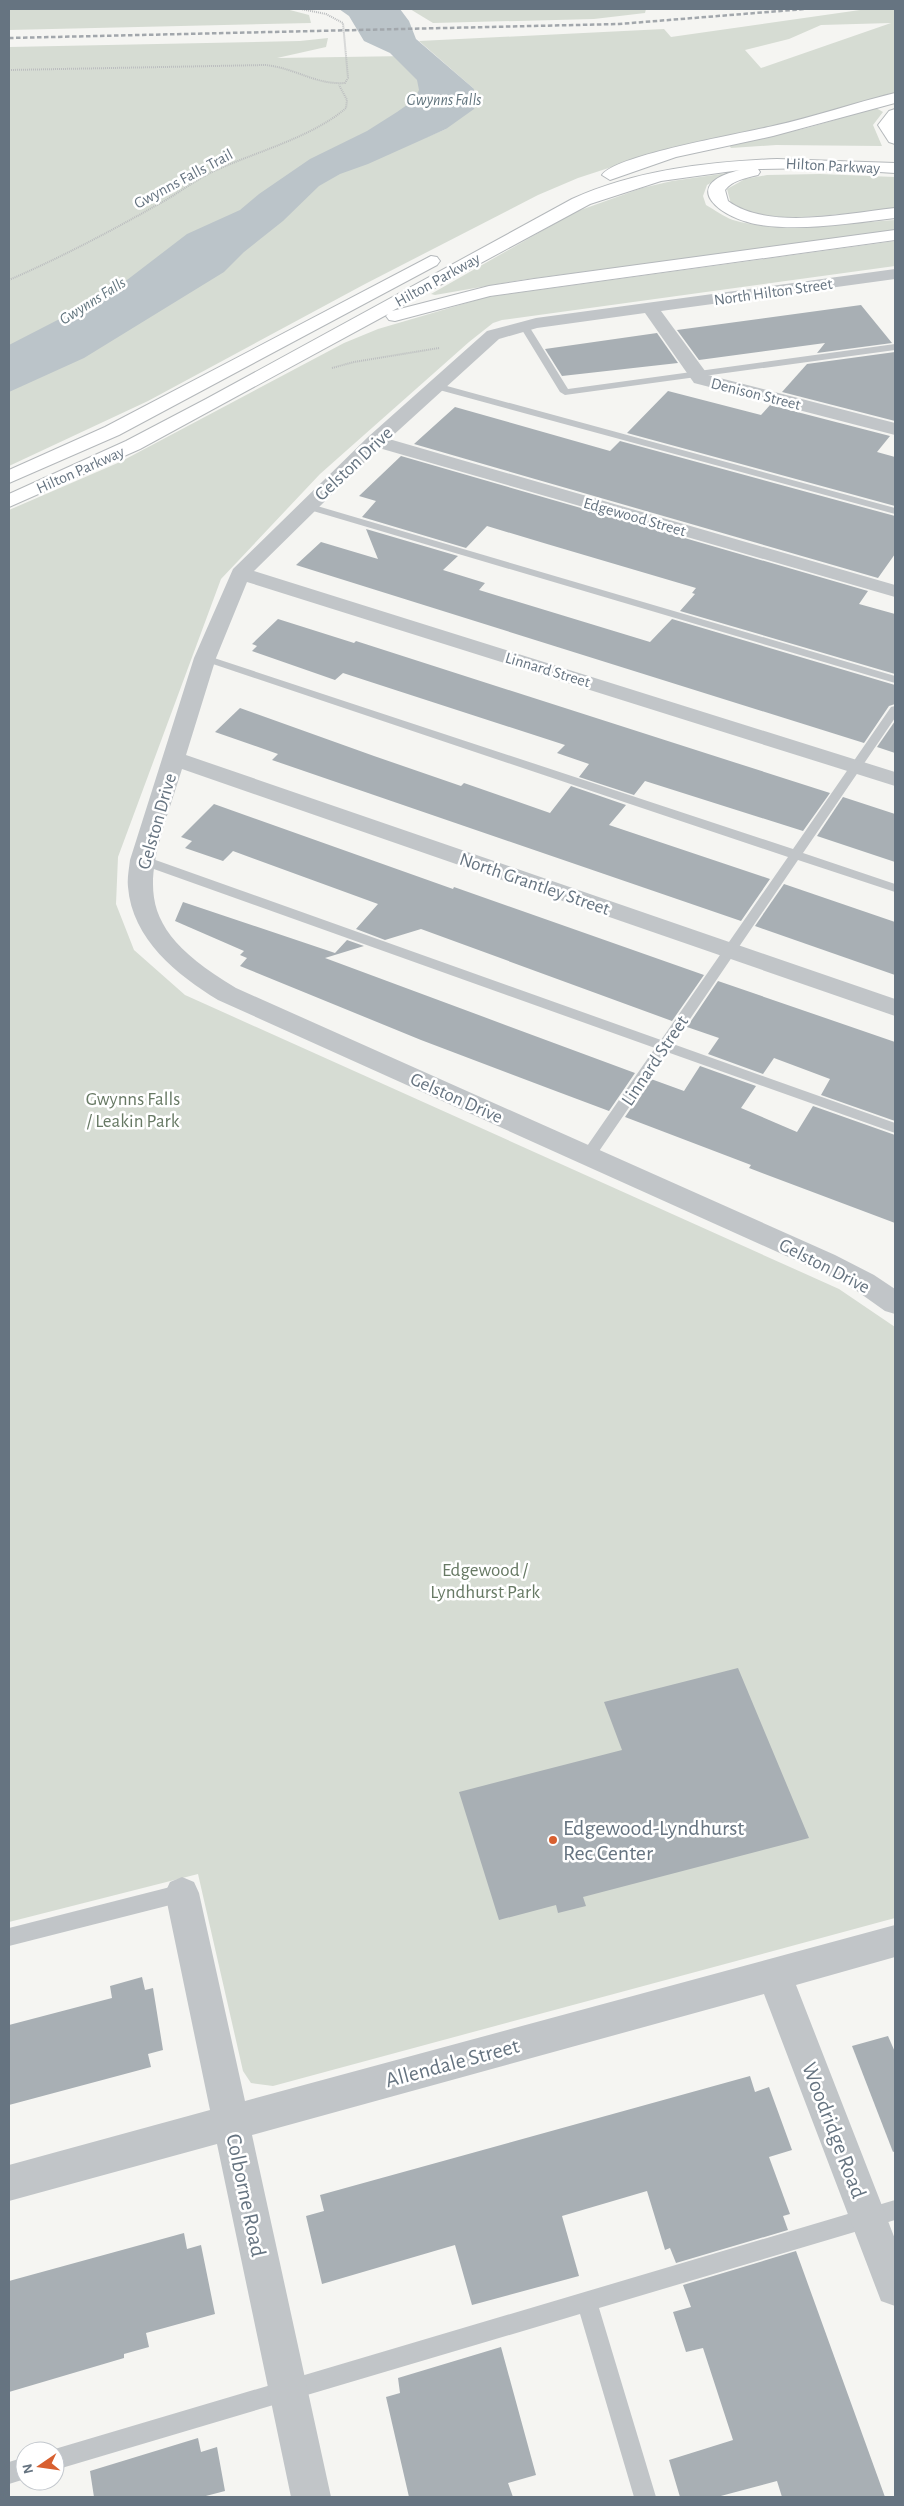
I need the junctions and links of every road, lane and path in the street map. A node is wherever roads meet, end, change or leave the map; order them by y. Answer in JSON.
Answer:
{"nodes":[{"id":1,"x":301,"y":9,"type":"edge"},
{"id":2,"x":9,"y":70,"type":"edge"},
{"id":3,"x":339,"y":85,"type":"junction"},
{"id":4,"x":895,"y":98,"type":"edge"},
{"id":5,"x":895,"y":114,"type":"edge"},
{"id":6,"x":895,"y":140,"type":"edge"},
{"id":7,"x":894,"y":163,"type":"edge"},
{"id":8,"x":609,"y":176,"type":"junction"},
{"id":9,"x":532,"y":207,"type":"dead end"},
{"id":10,"x":895,"y":213,"type":"edge"},
{"id":11,"x":895,"y":235,"type":"edge"},
{"id":12,"x":447,"y":253,"type":"dead end"},
{"id":13,"x":895,"y":274,"type":"edge"},
{"id":14,"x":9,"y":280,"type":"edge"},
{"id":15,"x":650,"y":308,"type":"junction"},
{"id":16,"x":524,"y":325,"type":"junction"},
{"id":17,"x":334,"y":336,"type":"junction"},
{"id":18,"x":479,"y":347,"type":"junction"},
{"id":19,"x":895,"y":347,"type":"edge"},
{"id":20,"x":328,"y":370,"type":"dead end"},
{"id":21,"x":698,"y":374,"type":"junction"},
{"id":22,"x":436,"y":386,"type":"junction"},
{"id":23,"x":895,"y":429,"type":"edge"},
{"id":24,"x":375,"y":441,"type":"junction"},
{"id":25,"x":9,"y":477,"type":"edge"},
{"id":26,"x":9,"y":501,"type":"edge"},
{"id":27,"x":307,"y":506,"type":"junction"},
{"id":28,"x":895,"y":511,"type":"edge"},
{"id":29,"x":240,"y":572,"type":"junction"},
{"id":30,"x":895,"y":590,"type":"edge"},
{"id":31,"x":205,"y":658,"type":"junction"},
{"id":32,"x":895,"y":680,"type":"edge"},
{"id":33,"x":895,"y":710,"type":"edge"},
{"id":34,"x":174,"y":759,"type":"junction"},
{"id":35,"x":856,"y":766,"type":"junction"},
{"id":36,"x":895,"y":778,"type":"edge"},
{"id":37,"x":795,"y":855,"type":"junction"},
{"id":38,"x":142,"y":860,"type":"junction"},
{"id":39,"x":895,"y":888,"type":"edge"},
{"id":40,"x":730,"y":950,"type":"junction"},
{"id":41,"x":895,"y":1008,"type":"edge"},
{"id":42,"x":664,"y":1045,"type":"junction"},
{"id":43,"x":895,"y":1128,"type":"edge"},
{"id":44,"x":588,"y":1156,"type":"junction"},
{"id":45,"x":895,"y":1303,"type":"edge"},
{"id":46,"x":182,"y":1893,"type":"joint"},
{"id":47,"x":9,"y":1937,"type":"edge"},
{"id":48,"x":895,"y":1941,"type":"edge"},
{"id":49,"x":774,"y":1974,"type":"junction"},
{"id":50,"x":232,"y":2123,"type":"junction"},
{"id":51,"x":9,"y":2183,"type":"edge"},
{"id":52,"x":882,"y":2214,"type":"edge"},
{"id":53,"x":895,"y":2287,"type":"edge"},
{"id":54,"x":587,"y":2302,"type":"junction"},
{"id":55,"x":289,"y":2390,"type":"junction"},
{"id":56,"x":65,"y":2456,"type":"edge"},
{"id":57,"x":311,"y":2497,"type":"edge"},
{"id":58,"x":645,"y":2497,"type":"edge"}],
"edges":[{"from":1,"to":3,"type":"path"},
{"from":2,"to":3,"type":"path"},
{"from":3,"to":14,"type":"path","name":"Gwynns Falls Trail"},
{"from":4,"to":8,"type":"main road"},
{"from":5,"to":6,"type":"main road"},
{"from":7,"to":8,"type":"main road","name":"Hilton Parkway"},
{"from":7,"to":10,"type":"main road"},
{"from":7,"to":17,"type":"main road","name":"Hilton Parkway"},
{"from":8,"to":9,"type":"main road","name":"Hilton Parkway"},
{"from":11,"to":17,"type":"main road"},
{"from":12,"to":25,"type":"main road","name":"Hilton Parkway"},
{"from":13,"to":15,"type":"street","name":"North Hilton Street"},
{"from":15,"to":16,"type":"street","name":"Gelston Drive"},
{"from":15,"to":21,"type":"street","name":"Denison Street"},
{"from":16,"to":18,"type":"street","name":"Gelston Drive"},
{"from":16,"to":21,"type":"lane"},
{"from":17,"to":26,"type":"main road","name":"Hilton Parkway"},
{"from":18,"to":20,"type":"path"},
{"from":18,"to":22,"type":"street","name":"Gelston Drive"},
{"from":19,"to":21,"type":"lane"},
{"from":21,"to":23,"type":"street","name":"Denison Street"},
{"from":22,"to":24,"type":"street","name":"Gelston Drive"},
{"from":22,"to":28,"type":"lane"},
{"from":24,"to":27,"type":"street","name":"Gelston Drive"},
{"from":24,"to":30,"type":"street","name":"Edgewood Street"},
{"from":27,"to":29,"type":"street","name":"Gelston Drive"},
{"from":27,"to":32,"type":"lane"},
{"from":29,"to":31,"type":"street","name":"Gelston Drive"},
{"from":29,"to":35,"type":"street","name":"Linnard Street"},
{"from":31,"to":34,"type":"street","name":"Gelston Drive"},
{"from":31,"to":37,"type":"lane"},
{"from":33,"to":35,"type":"lane","name":"Linnard Street"},
{"from":34,"to":38,"type":"street","name":"Gelston Drive"},
{"from":34,"to":40,"type":"street","name":"North Grantley Street"},
{"from":35,"to":36,"type":"street","name":"Linnard Street"},
{"from":35,"to":37,"type":"lane","name":"Linnard Street"},
{"from":37,"to":39,"type":"lane"},
{"from":37,"to":40,"type":"lane","name":"Linnard Street"},
{"from":38,"to":42,"type":"lane"},
{"from":38,"to":44,"type":"street","name":"Gelston Drive"},
{"from":40,"to":41,"type":"street","name":"North Grantley Street"},
{"from":40,"to":42,"type":"lane","name":"Linnard Street"},
{"from":42,"to":43,"type":"lane"},
{"from":42,"to":44,"type":"lane","name":"Linnard Street"},
{"from":44,"to":45,"type":"street","name":"Gelston Drive"},
{"from":46,"to":47,"type":"lane"},
{"from":46,"to":50,"type":"street","name":"Colborne Road"},
{"from":48,"to":49,"type":"street","name":"Allendale Street"},
{"from":49,"to":50,"type":"street","name":"Allendale Street"},
{"from":49,"to":52,"type":"street","name":"Woodridge Road"},
{"from":50,"to":51,"type":"street","name":"Allendale Street"},
{"from":50,"to":55,"type":"street","name":"Colborne Road"},
{"from":52,"to":53,"type":"street","name":"Woodridge Road"},
{"from":52,"to":54,"type":"lane"},
{"from":54,"to":55,"type":"lane"},
{"from":54,"to":58,"type":"lane"},
{"from":55,"to":56,"type":"lane"},
{"from":55,"to":57,"type":"street","name":"Colborne Road"}]}
